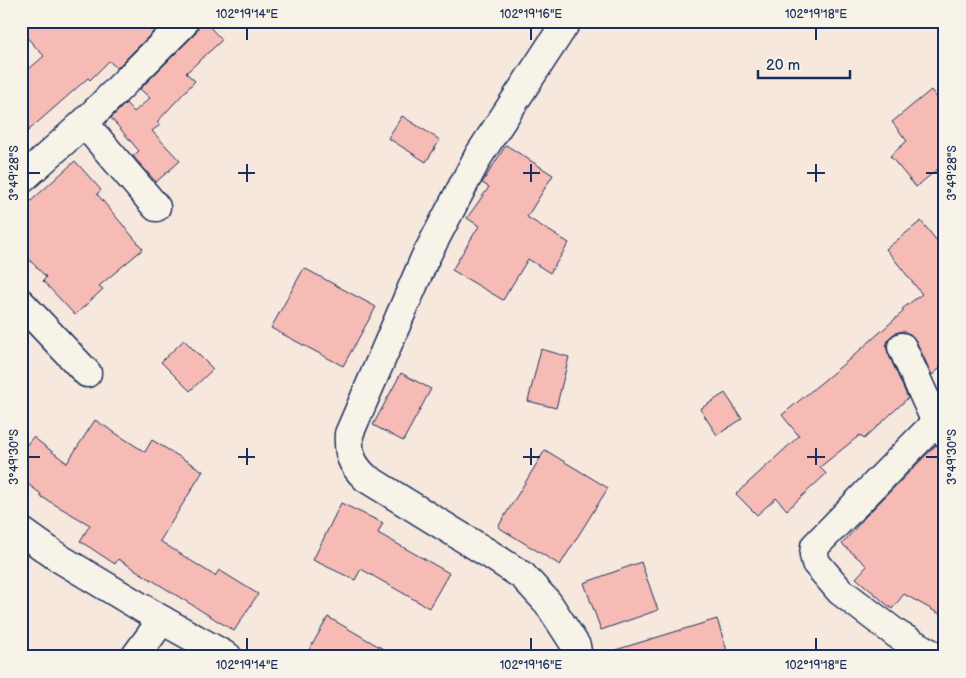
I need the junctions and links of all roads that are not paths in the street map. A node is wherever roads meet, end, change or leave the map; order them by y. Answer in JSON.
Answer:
{"nodes":[{"id":1,"x":567,"y":21,"type":"edge"},
{"id":2,"x":183,"y":24,"type":"dead end"},
{"id":3,"x":84,"y":123,"type":"junction"},
{"id":4,"x":21,"y":180,"type":"edge"},
{"id":5,"x":156,"y":207,"type":"dead end"},
{"id":6,"x":21,"y":303,"type":"edge"},
{"id":7,"x":902,"y":347,"type":"dead end"},
{"id":8,"x":87,"y":373,"type":"dead end"},
{"id":9,"x":940,"y":428,"type":"edge"},
{"id":10,"x":21,"y":531,"type":"edge"},
{"id":11,"x":162,"y":620,"type":"junction"},
{"id":12,"x":141,"y":650,"type":"edge"},
{"id":13,"x":228,"y":657,"type":"edge"},
{"id":14,"x":578,"y":657,"type":"edge"},
{"id":15,"x":937,"y":657,"type":"edge"}],
"edges":[{"from":1,"to":14,"type":"street"},
{"from":2,"to":3,"type":"street"},
{"from":3,"to":4,"type":"street"},
{"from":3,"to":5,"type":"street"},
{"from":6,"to":8,"type":"street"},
{"from":7,"to":9,"type":"street"},
{"from":9,"to":15,"type":"street"},
{"from":10,"to":11,"type":"street"},
{"from":11,"to":12,"type":"street"},
{"from":11,"to":13,"type":"street"}]}
